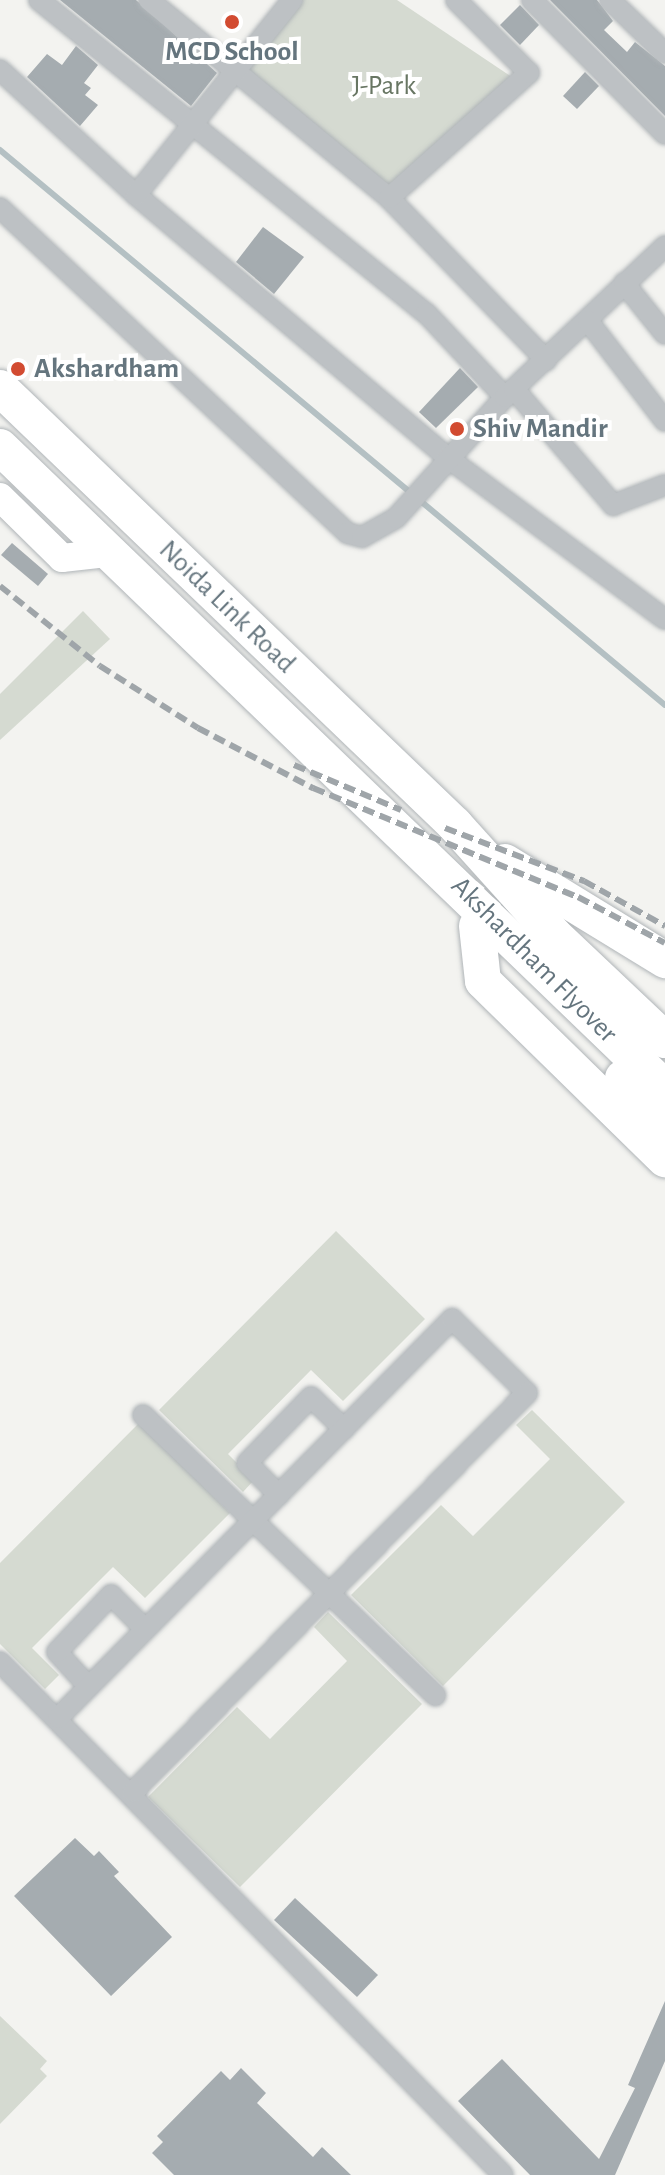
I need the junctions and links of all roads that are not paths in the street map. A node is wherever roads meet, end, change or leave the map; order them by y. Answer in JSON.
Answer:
{"nodes":[{"id":1,"x":39,"y":0,"type":"edge"},
{"id":2,"x":149,"y":0,"type":"edge"},
{"id":3,"x":292,"y":0,"type":"edge"},
{"id":4,"x":456,"y":0,"type":"edge"},
{"id":5,"x":532,"y":0,"type":"edge"},
{"id":6,"x":610,"y":0,"type":"edge"},
{"id":7,"x":665,"y":53,"type":"edge"},
{"id":8,"x":236,"y":67,"type":"junction"},
{"id":9,"x":0,"y":70,"type":"edge"},
{"id":10,"x":193,"y":122,"type":"junction"},
{"id":11,"x":665,"y":134,"type":"edge"},
{"id":12,"x":136,"y":195,"type":"junction"},
{"id":13,"x":389,"y":198,"type":"junction"},
{"id":14,"x":0,"y":208,"type":"edge"},
{"id":15,"x":663,"y":252,"type":"edge"},
{"id":16,"x":624,"y":283,"type":"junction"},
{"id":17,"x":588,"y":321,"type":"junction"},
{"id":18,"x":665,"y":334,"type":"edge"},
{"id":19,"x":546,"y":360,"type":"junction"},
{"id":20,"x":0,"y":388,"type":"edge"},
{"id":21,"x":509,"y":393,"type":"junction"},
{"id":22,"x":665,"y":421,"type":"edge"},
{"id":23,"x":0,"y":447,"type":"edge"},
{"id":24,"x":448,"y":458,"type":"junction"},
{"id":25,"x":665,"y":485,"type":"edge"},
{"id":26,"x":0,"y":497,"type":"edge"},
{"id":27,"x":107,"y":553,"type":"junction"},
{"id":28,"x":665,"y":619,"type":"edge"},
{"id":29,"x":455,"y":825,"type":"junction"},
{"id":30,"x":405,"y":832,"type":"junction"},
{"id":31,"x":477,"y":926,"type":"junction"},
{"id":32,"x":540,"y":944,"type":"junction"},
{"id":33,"x":665,"y":960,"type":"edge"},
{"id":34,"x":665,"y":1040,"type":"edge"},
{"id":35,"x":665,"y":1088,"type":"edge"},
{"id":36,"x":665,"y":1120,"type":"edge"},
{"id":37,"x":665,"y":1159,"type":"edge"},
{"id":38,"x":143,"y":1415,"type":"dead end"},
{"id":39,"x":344,"y":1429,"type":"junction"},
{"id":40,"x":279,"y":1495,"type":"junction"},
{"id":41,"x":254,"y":1522,"type":"junction"},
{"id":42,"x":329,"y":1593,"type":"junction"},
{"id":43,"x":145,"y":1629,"type":"junction"},
{"id":44,"x":0,"y":1662,"type":"edge"},
{"id":45,"x":88,"y":1686,"type":"junction"},
{"id":46,"x":435,"y":1695,"type":"dead end"},
{"id":47,"x":58,"y":1718,"type":"junction"},
{"id":48,"x":133,"y":1792,"type":"junction"},
{"id":49,"x":503,"y":2175,"type":"edge"}],
"edges":[{"from":1,"to":10,"type":"street"},
{"from":2,"to":8,"type":"street"},
{"from":3,"to":8,"type":"street"},
{"from":4,"to":13,"type":"street"},
{"from":5,"to":11,"type":"street"},
{"from":6,"to":7,"type":"street"},
{"from":8,"to":10,"type":"street"},
{"from":8,"to":13,"type":"street"},
{"from":9,"to":12,"type":"street"},
{"from":10,"to":12,"type":"street"},
{"from":10,"to":21,"type":"street"},
{"from":12,"to":24,"type":"street"},
{"from":13,"to":19,"type":"street"},
{"from":14,"to":24,"type":"street"},
{"from":15,"to":16,"type":"street"},
{"from":16,"to":17,"type":"street"},
{"from":16,"to":18,"type":"street"},
{"from":17,"to":19,"type":"street"},
{"from":17,"to":22,"type":"street"},
{"from":19,"to":21,"type":"street"},
{"from":20,"to":29,"type":"highway","name":"Noida Link Road"},
{"from":21,"to":24,"type":"street"},
{"from":21,"to":25,"type":"street"},
{"from":23,"to":27,"type":"highway","name":"Noida Link Road"},
{"from":24,"to":28,"type":"street"},
{"from":26,"to":27,"type":"street"},
{"from":27,"to":30,"type":"highway","name":"Noida Link Road"},
{"from":29,"to":32,"type":"highway","name":"Akshardham Flyover"},
{"from":29,"to":33,"type":"highway"},
{"from":30,"to":31,"type":"highway"},
{"from":30,"to":32,"type":"highway","name":"Akshardham Flyover"},
{"from":31,"to":36,"type":"highway"},
{"from":31,"to":37,"type":"highway"},
{"from":32,"to":34,"type":"highway","name":"Akshardham Flyover"},
{"from":32,"to":35,"type":"highway","name":"Akshardham Flyover"},
{"from":38,"to":41,"type":"street"},
{"from":39,"to":40,"type":"street"},
{"from":39,"to":40,"type":"street"},
{"from":39,"to":42,"type":"street"},
{"from":40,"to":41,"type":"street"},
{"from":41,"to":42,"type":"street"},
{"from":41,"to":43,"type":"street"},
{"from":42,"to":46,"type":"street"},
{"from":42,"to":48,"type":"street"},
{"from":43,"to":45,"type":"street"},
{"from":43,"to":45,"type":"street"},
{"from":44,"to":47,"type":"street"},
{"from":45,"to":47,"type":"street"},
{"from":47,"to":48,"type":"street"},
{"from":48,"to":49,"type":"street"}]}
